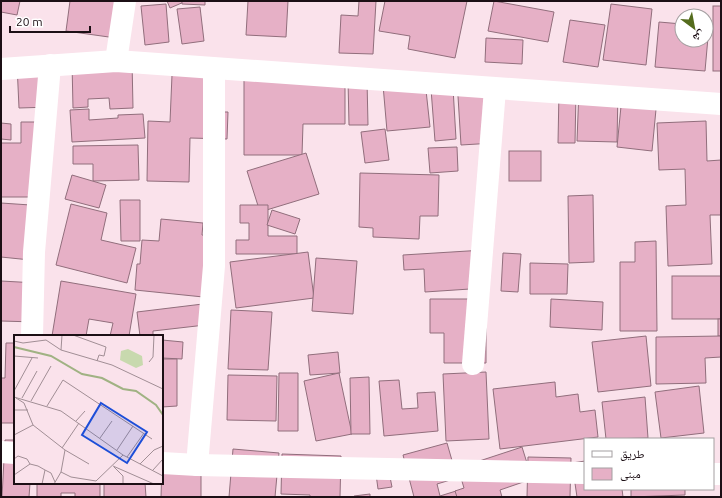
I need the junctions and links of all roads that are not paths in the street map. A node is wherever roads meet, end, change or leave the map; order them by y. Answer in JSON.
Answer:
{"nodes":[{"id":1,"x":125,"y":1,"type":"edge"},
{"id":2,"x":116,"y":61,"type":"junction"},
{"id":3,"x":50,"y":65,"type":"junction"},
{"id":4,"x":1,"y":69,"type":"edge"},
{"id":5,"x":214,"y":69,"type":"junction"},
{"id":6,"x":495,"y":89,"type":"junction"},
{"id":7,"x":721,"y":104,"type":"edge"},
{"id":8,"x":32,"y":335,"type":"edge"},
{"id":9,"x":473,"y":364,"type":"dead end"},
{"id":10,"x":1,"y":452,"type":"edge"},
{"id":11,"x":14,"y":453,"type":"edge"},
{"id":12,"x":163,"y":463,"type":"edge"},
{"id":13,"x":197,"y":465,"type":"junction"},
{"id":14,"x":584,"y":473,"type":"edge"}],
"edges":[{"from":1,"to":2,"type":"street"},
{"from":2,"to":3,"type":"street"},
{"from":2,"to":5,"type":"street"},
{"from":3,"to":4,"type":"street"},
{"from":3,"to":8,"type":"street"},
{"from":5,"to":6,"type":"street"},
{"from":5,"to":13,"type":"street"},
{"from":6,"to":7,"type":"street"},
{"from":6,"to":9,"type":"street"},
{"from":10,"to":11,"type":"street"},
{"from":12,"to":13,"type":"street"},
{"from":13,"to":14,"type":"street"}]}
